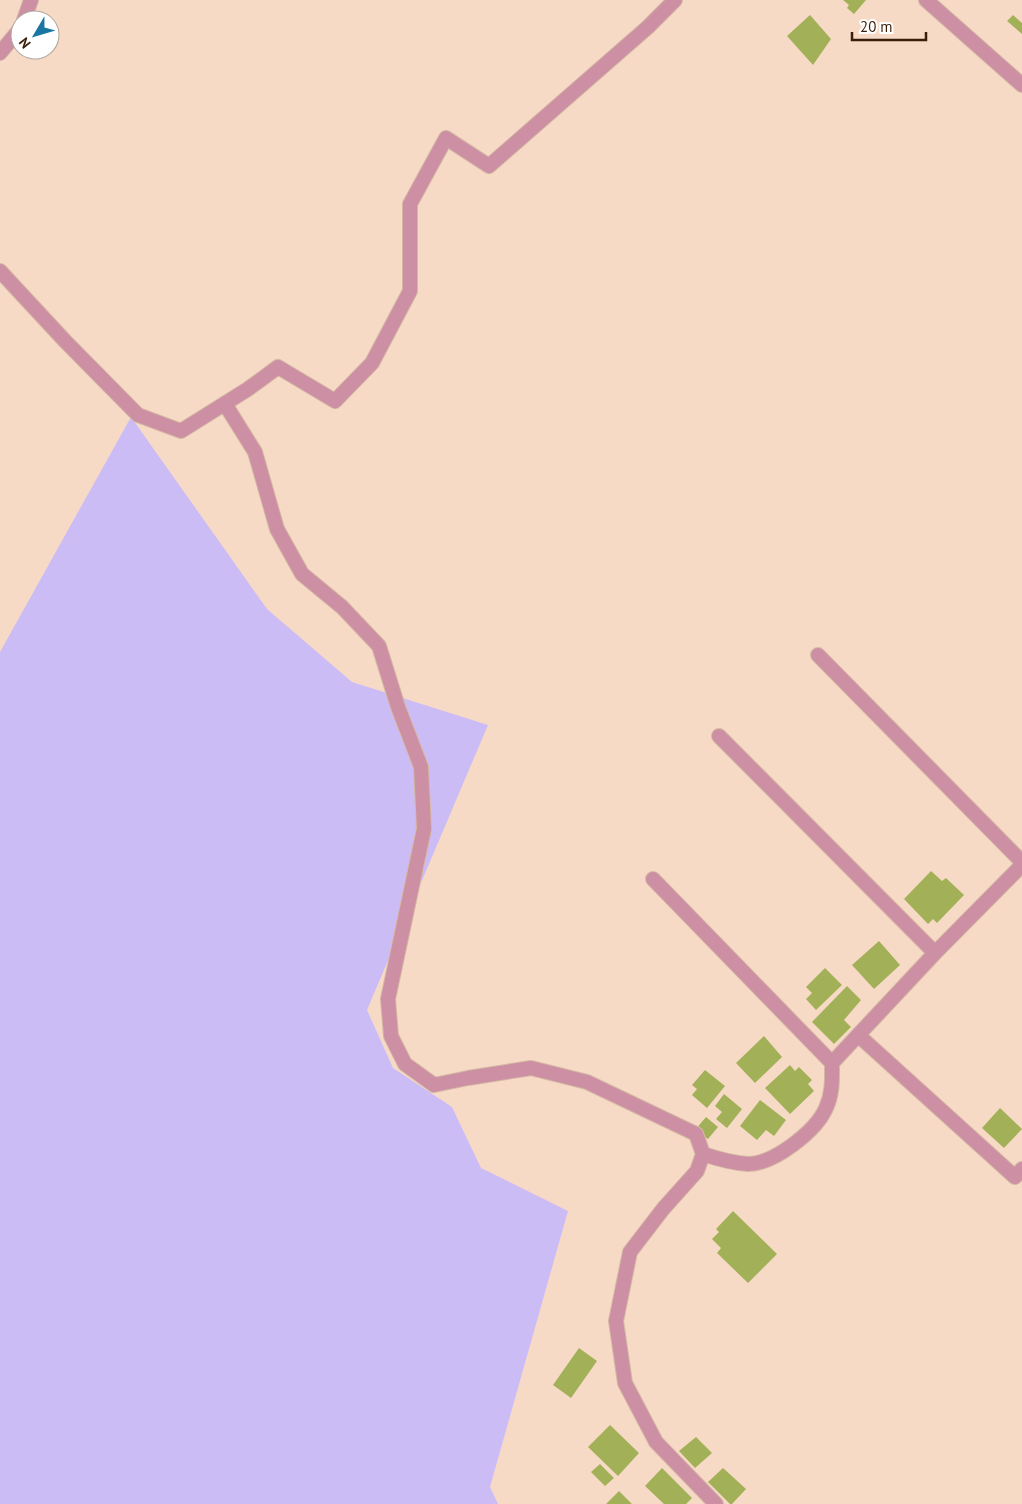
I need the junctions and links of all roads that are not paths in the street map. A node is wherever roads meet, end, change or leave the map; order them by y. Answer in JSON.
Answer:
{"nodes":[{"id":1,"x":676,"y":0,"type":"edge"},
{"id":2,"x":926,"y":0,"type":"edge"},
{"id":3,"x":10,"y":41,"type":"edge"},
{"id":4,"x":0,"y":53,"type":"edge"},
{"id":5,"x":1022,"y":85,"type":"edge"},
{"id":6,"x":0,"y":271,"type":"edge"},
{"id":7,"x":225,"y":404,"type":"junction"},
{"id":8,"x":818,"y":655,"type":"dead end"},
{"id":9,"x":719,"y":736,"type":"dead end"},
{"id":10,"x":1022,"y":863,"type":"edge"},
{"id":11,"x":653,"y":878,"type":"dead end"},
{"id":12,"x":935,"y":953,"type":"junction"},
{"id":13,"x":858,"y":1035,"type":"junction"},
{"id":14,"x":832,"y":1063,"type":"junction"},
{"id":15,"x":703,"y":1154,"type":"junction"},
{"id":16,"x":1022,"y":1169,"type":"edge"},
{"id":17,"x":716,"y":1504,"type":"edge"}],
"edges":[{"from":1,"to":7,"type":"street"},
{"from":2,"to":5,"type":"street"},
{"from":3,"to":4,"type":"street"},
{"from":6,"to":7,"type":"street"},
{"from":7,"to":15,"type":"street"},
{"from":8,"to":10,"type":"street"},
{"from":9,"to":12,"type":"street"},
{"from":10,"to":12,"type":"street"},
{"from":11,"to":14,"type":"street"},
{"from":12,"to":13,"type":"street"},
{"from":13,"to":14,"type":"street"},
{"from":13,"to":16,"type":"street"},
{"from":14,"to":15,"type":"street"},
{"from":15,"to":17,"type":"street"}]}
